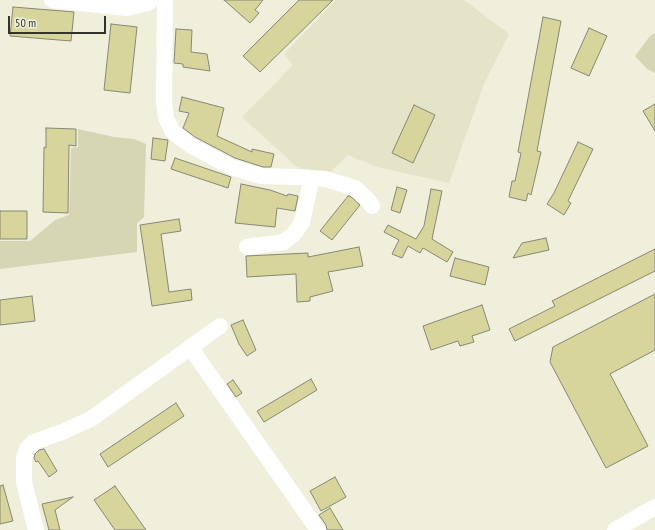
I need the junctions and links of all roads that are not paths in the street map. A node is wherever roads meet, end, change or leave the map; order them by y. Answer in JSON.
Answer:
{"nodes":[{"id":1,"x":52,"y":0,"type":"edge"},
{"id":2,"x":151,"y":0,"type":"edge"},
{"id":3,"x":165,"y":0,"type":"edge"},
{"id":4,"x":312,"y":178,"type":"junction"},
{"id":5,"x":372,"y":206,"type":"dead end"},
{"id":6,"x":247,"y":247,"type":"dead end"},
{"id":7,"x":220,"y":326,"type":"dead end"},
{"id":8,"x":190,"y":347,"type":"junction"},
{"id":9,"x":655,"y":507,"type":"edge"},
{"id":10,"x":36,"y":530,"type":"edge"},
{"id":11,"x":318,"y":530,"type":"edge"},
{"id":12,"x":615,"y":530,"type":"edge"}],
"edges":[{"from":1,"to":2,"type":"street"},
{"from":3,"to":4,"type":"street"},
{"from":4,"to":5,"type":"street"},
{"from":4,"to":6,"type":"street"},
{"from":7,"to":8,"type":"street"},
{"from":8,"to":10,"type":"street"},
{"from":8,"to":11,"type":"street"},
{"from":9,"to":12,"type":"street"}]}
